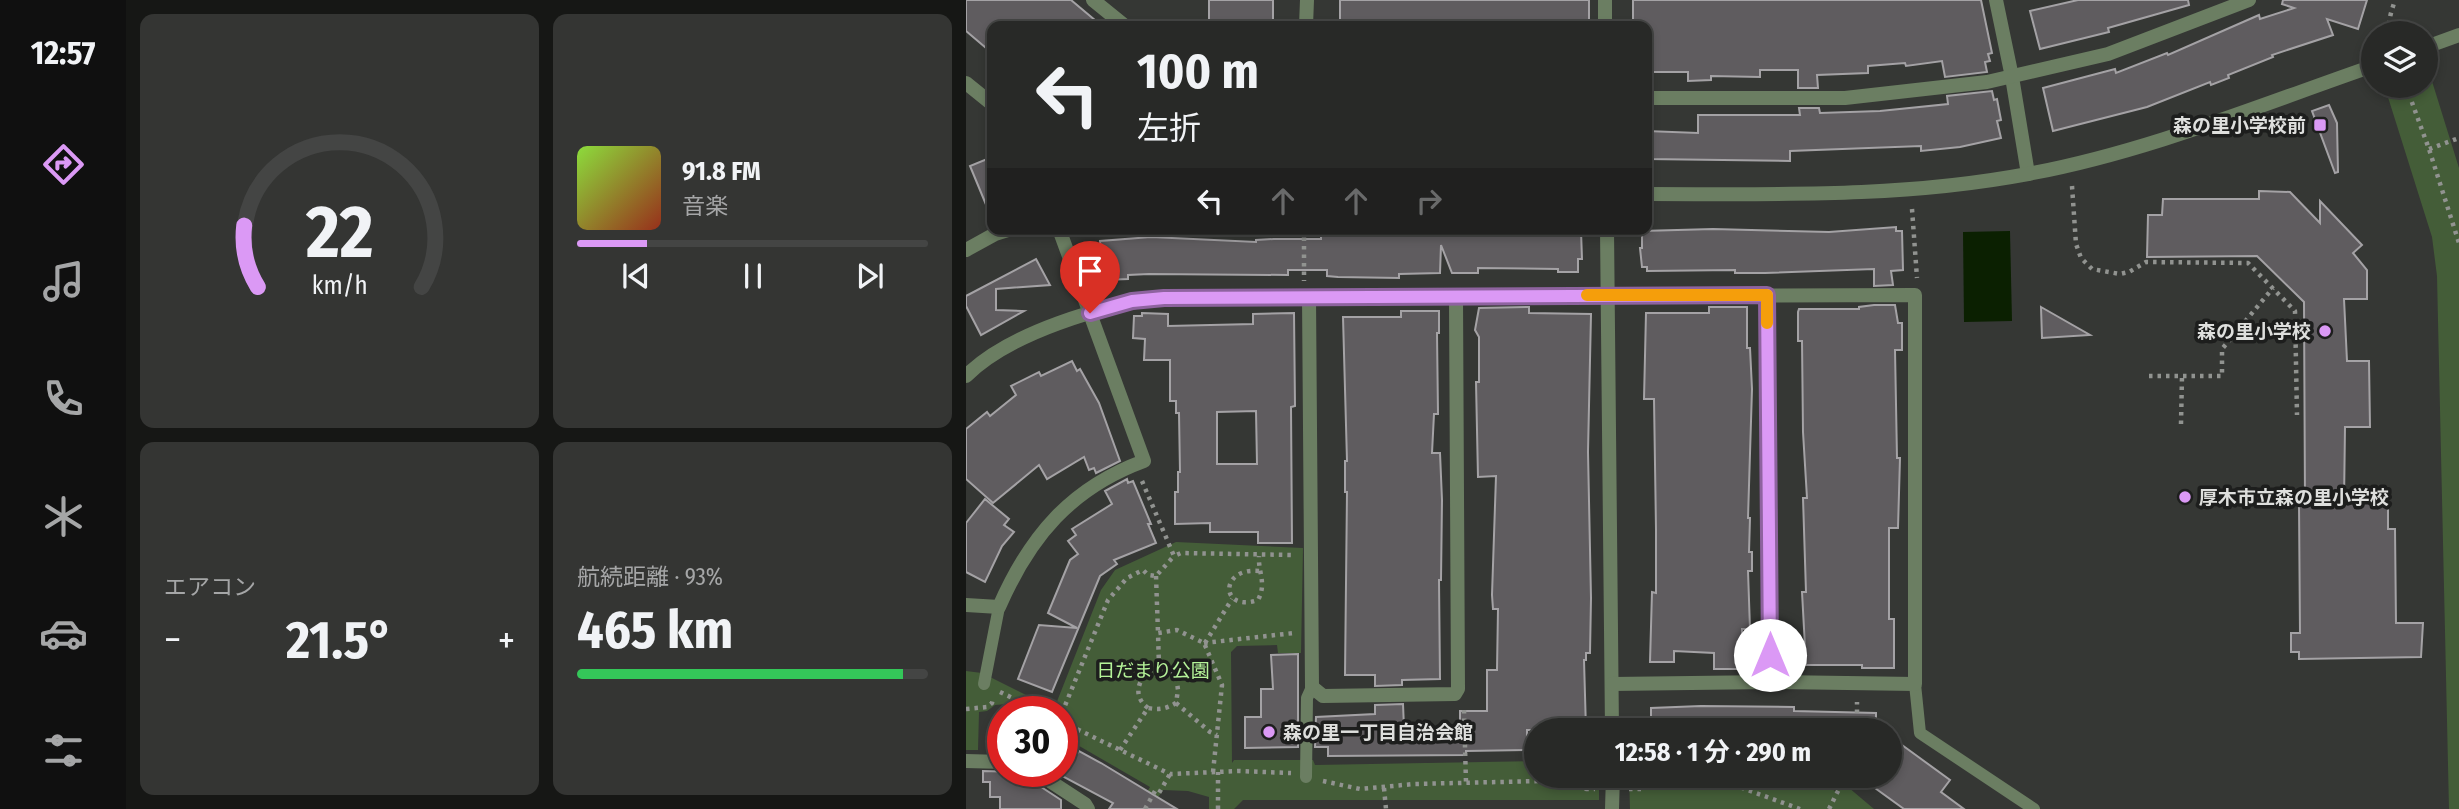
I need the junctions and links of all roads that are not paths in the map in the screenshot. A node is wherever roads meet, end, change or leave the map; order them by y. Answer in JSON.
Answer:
{"nodes":[{"id":1,"x":1093,"y":0,"type":"edge"},
{"id":2,"x":1307,"y":0,"type":"edge"},
{"id":3,"x":1605,"y":0,"type":"edge"},
{"id":4,"x":1996,"y":0,"type":"edge"},
{"id":5,"x":2249,"y":0,"type":"edge"},
{"id":6,"x":1119,"y":21,"type":"edge"},
{"id":7,"x":1306,"y":21,"type":"edge"},
{"id":8,"x":1605,"y":21,"type":"edge"},
{"id":9,"x":2459,"y":36,"type":"edge"},
{"id":10,"x":2438,"y":43,"type":"edge"},
{"id":11,"x":2361,"y":70,"type":"edge"},
{"id":12,"x":2012,"y":77,"type":"junction"},
{"id":13,"x":966,"y":83,"type":"edge"},
{"id":14,"x":1652,"y":98,"type":"edge"},
{"id":15,"x":987,"y":100,"type":"edge"},
{"id":16,"x":2028,"y":174,"type":"junction"},
{"id":17,"x":1652,"y":194,"type":"edge"},
{"id":18,"x":993,"y":235,"type":"edge"},
{"id":19,"x":1061,"y":235,"type":"edge"},
{"id":20,"x":1607,"y":235,"type":"edge"},
{"id":21,"x":966,"y":250,"type":"edge"},
{"id":22,"x":1607,"y":295,"type":"junction"},
{"id":23,"x":1767,"y":295,"type":"junction"},
{"id":24,"x":1307,"y":297,"type":"junction"},
{"id":25,"x":1456,"y":297,"type":"junction"},
{"id":26,"x":1090,"y":313,"type":"junction"},
{"id":27,"x":966,"y":376,"type":"edge"},
{"id":28,"x":966,"y":605,"type":"edge"},
{"id":29,"x":999,"y":607,"type":"junction"},
{"id":30,"x":1770,"y":682,"type":"junction"},
{"id":31,"x":984,"y":684,"type":"road end"},
{"id":32,"x":1612,"y":684,"type":"junction"},
{"id":33,"x":1915,"y":684,"type":"junction"},
{"id":34,"x":1312,"y":687,"type":"junction"},
{"id":35,"x":1612,"y":718,"type":"edge"},
{"id":36,"x":966,"y":761,"type":"edge"},
{"id":37,"x":987,"y":762,"type":"edge"},
{"id":38,"x":1306,"y":777,"type":"dead end"},
{"id":39,"x":1059,"y":787,"type":"edge"},
{"id":40,"x":1613,"y":788,"type":"edge"},
{"id":41,"x":1088,"y":809,"type":"edge"},
{"id":42,"x":1612,"y":809,"type":"edge"},
{"id":43,"x":2034,"y":809,"type":"edge"}],
"edges":[{"from":1,"to":6,"type":"street"},
{"from":2,"to":7,"type":"street"},
{"from":3,"to":8,"type":"street"},
{"from":4,"to":12,"type":"street"},
{"from":5,"to":12,"type":"street"},
{"from":9,"to":10,"type":"street"},
{"from":11,"to":16,"type":"street"},
{"from":12,"to":14,"type":"street"},
{"from":12,"to":16,"type":"street"},
{"from":13,"to":15,"type":"street"},
{"from":16,"to":17,"type":"street"},
{"from":18,"to":21,"type":"street"},
{"from":19,"to":26,"type":"street"},
{"from":20,"to":22,"type":"street"},
{"from":22,"to":23,"type":"street"},
{"from":22,"to":25,"type":"street"},
{"from":22,"to":32,"type":"street"},
{"from":23,"to":30,"type":"street"},
{"from":23,"to":33,"type":"street"},
{"from":24,"to":25,"type":"street"},
{"from":24,"to":26,"type":"street"},
{"from":24,"to":34,"type":"street"},
{"from":25,"to":34,"type":"street"},
{"from":26,"to":27,"type":"street"},
{"from":26,"to":29,"type":"street"},
{"from":28,"to":29,"type":"street"},
{"from":29,"to":31,"type":"lane"},
{"from":30,"to":32,"type":"street"},
{"from":30,"to":33,"type":"street"},
{"from":32,"to":35,"type":"street"},
{"from":33,"to":43,"type":"lane"},
{"from":34,"to":38,"type":"lane"},
{"from":36,"to":37,"type":"street"},
{"from":39,"to":41,"type":"street"},
{"from":40,"to":42,"type":"street"}]}
